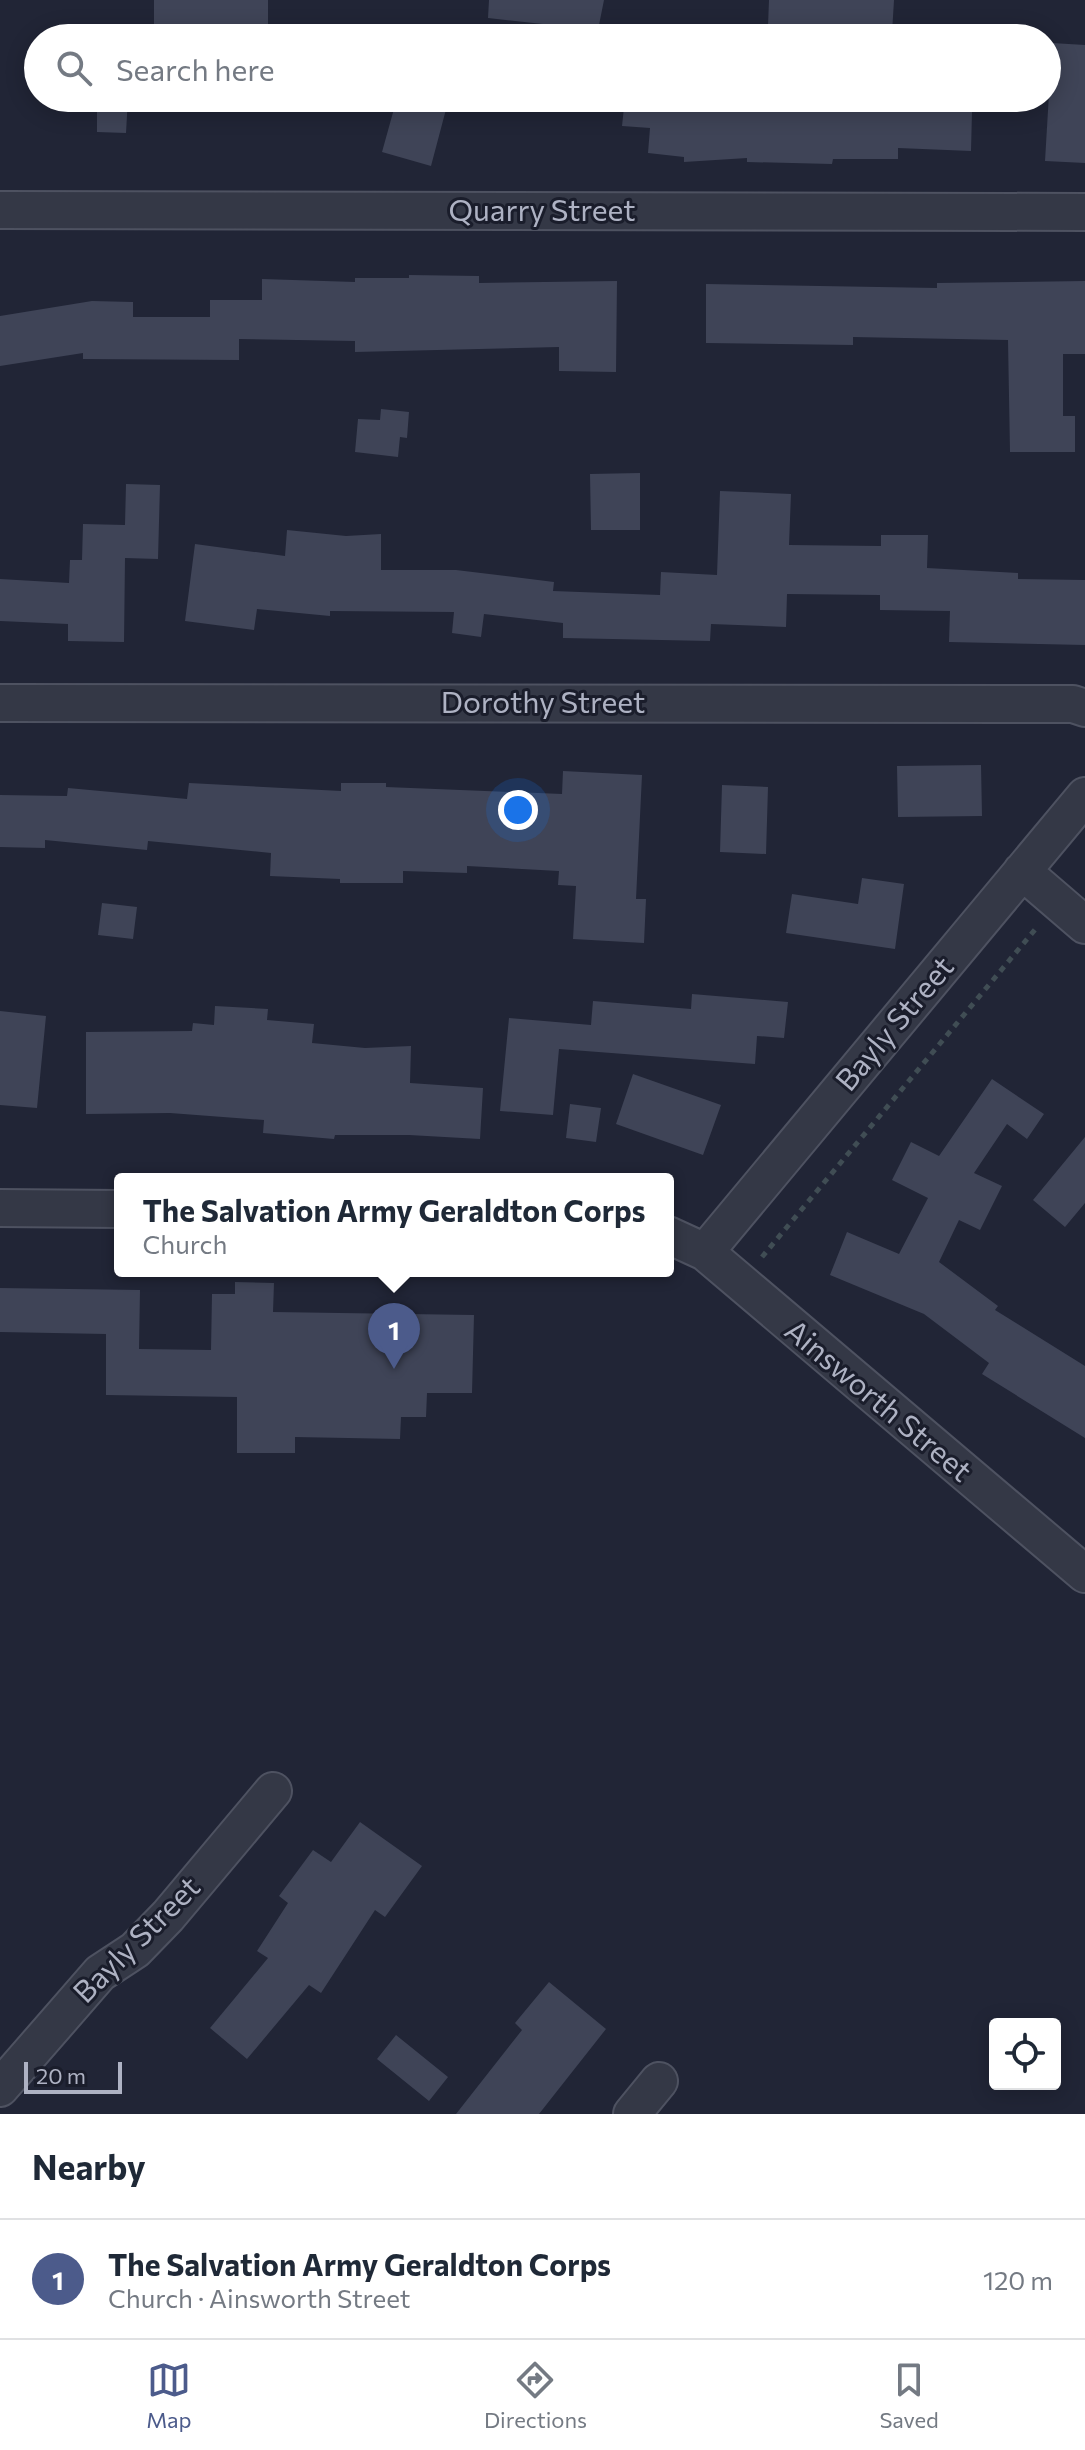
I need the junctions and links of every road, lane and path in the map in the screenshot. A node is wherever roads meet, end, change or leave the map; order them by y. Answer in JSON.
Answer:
{"nodes":[{"id":1,"x":0,"y":210,"type":"edge"},
{"id":2,"x":1085,"y":212,"type":"edge"},
{"id":3,"x":0,"y":703,"type":"edge"},
{"id":4,"x":1085,"y":708,"type":"edge"},
{"id":5,"x":1085,"y":796,"type":"edge"},
{"id":6,"x":1022,"y":871,"type":"junction"},
{"id":7,"x":1039,"y":925,"type":"dead end"},
{"id":8,"x":1085,"y":925,"type":"edge"},
{"id":9,"x":0,"y":1208,"type":"edge"},
{"id":10,"x":114,"y":1209,"type":"edge"},
{"id":11,"x":674,"y":1238,"type":"edge"},
{"id":12,"x":705,"y":1252,"type":"junction"},
{"id":13,"x":761,"y":1258,"type":"dead end"},
{"id":14,"x":1085,"y":1574,"type":"edge"},
{"id":15,"x":273,"y":1791,"type":"dead end"},
{"id":16,"x":659,"y":2081,"type":"dead end"},
{"id":17,"x":0,"y":2088,"type":"edge"},
{"id":18,"x":632,"y":2114,"type":"edge"}],
"edges":[{"from":1,"to":2,"type":"street","name":"Quarry Street"},
{"from":3,"to":4,"type":"street","name":"Dorothy Street"},
{"from":5,"to":6,"type":"street","name":"Bayly Street"},
{"from":6,"to":8,"type":"street"},
{"from":6,"to":12,"type":"street","name":"Bayly Street"},
{"from":7,"to":13,"type":"path"},
{"from":9,"to":10,"type":"street"},
{"from":11,"to":12,"type":"street","name":"Ainsworth Street"},
{"from":12,"to":14,"type":"street","name":"Ainsworth Street"},
{"from":15,"to":17,"type":"street","name":"Bayly Street"},
{"from":16,"to":18,"type":"street"}]}
